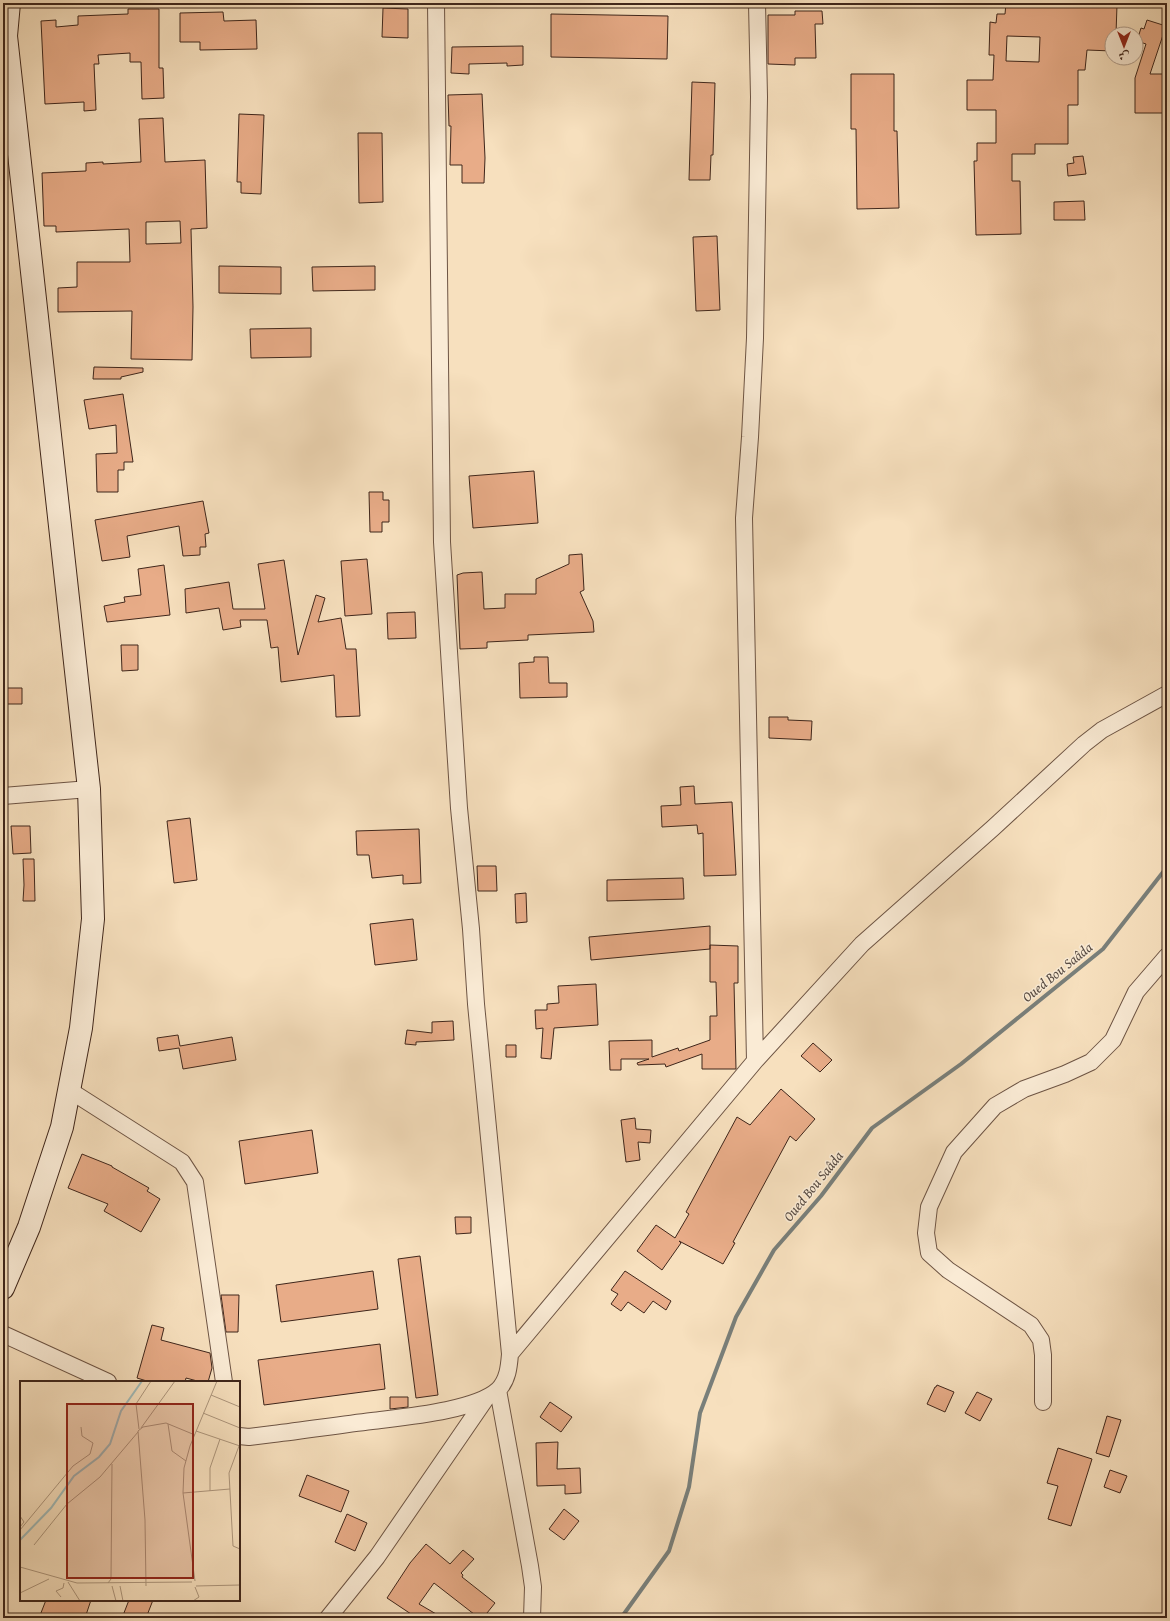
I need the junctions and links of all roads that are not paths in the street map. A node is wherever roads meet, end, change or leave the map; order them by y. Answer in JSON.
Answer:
{"nodes":[{"id":1,"x":9,"y":3,"type":"edge"},
{"id":2,"x":436,"y":3,"type":"edge"},
{"id":3,"x":757,"y":3,"type":"edge"},
{"id":4,"x":5,"y":30,"type":"edge"},
{"id":5,"x":1167,"y":694,"type":"edge"},
{"id":6,"x":89,"y":789,"type":"junction"},
{"id":7,"x":3,"y":796,"type":"edge"},
{"id":8,"x":1167,"y":956,"type":"edge"},
{"id":9,"x":755,"y":1061,"type":"junction"},
{"id":10,"x":69,"y":1090,"type":"junction"},
{"id":11,"x":3,"y":1288,"type":"edge"},
{"id":12,"x":3,"y":1334,"type":"edge"},
{"id":13,"x":510,"y":1354,"type":"junction"},
{"id":14,"x":106,"y":1381,"type":"edge"},
{"id":15,"x":224,"y":1381,"type":"edge"},
{"id":16,"x":492,"y":1393,"type":"junction"},
{"id":17,"x":1043,"y":1402,"type":"dead end"},
{"id":18,"x":240,"y":1436,"type":"edge"},
{"id":19,"x":328,"y":1618,"type":"edge"},
{"id":20,"x":532,"y":1618,"type":"edge"}],
"edges":[{"from":1,"to":4,"type":"main road"},
{"from":2,"to":13,"type":"street"},
{"from":3,"to":9,"type":"street"},
{"from":4,"to":6,"type":"main road"},
{"from":5,"to":9,"type":"street"},
{"from":6,"to":7,"type":"street"},
{"from":6,"to":10,"type":"main road"},
{"from":8,"to":17,"type":"street"},
{"from":9,"to":13,"type":"street"},
{"from":10,"to":11,"type":"main road"},
{"from":10,"to":15,"type":"street"},
{"from":12,"to":14,"type":"street"},
{"from":13,"to":16,"type":"street"},
{"from":16,"to":18,"type":"street"},
{"from":16,"to":19,"type":"street"},
{"from":16,"to":20,"type":"street"}]}
